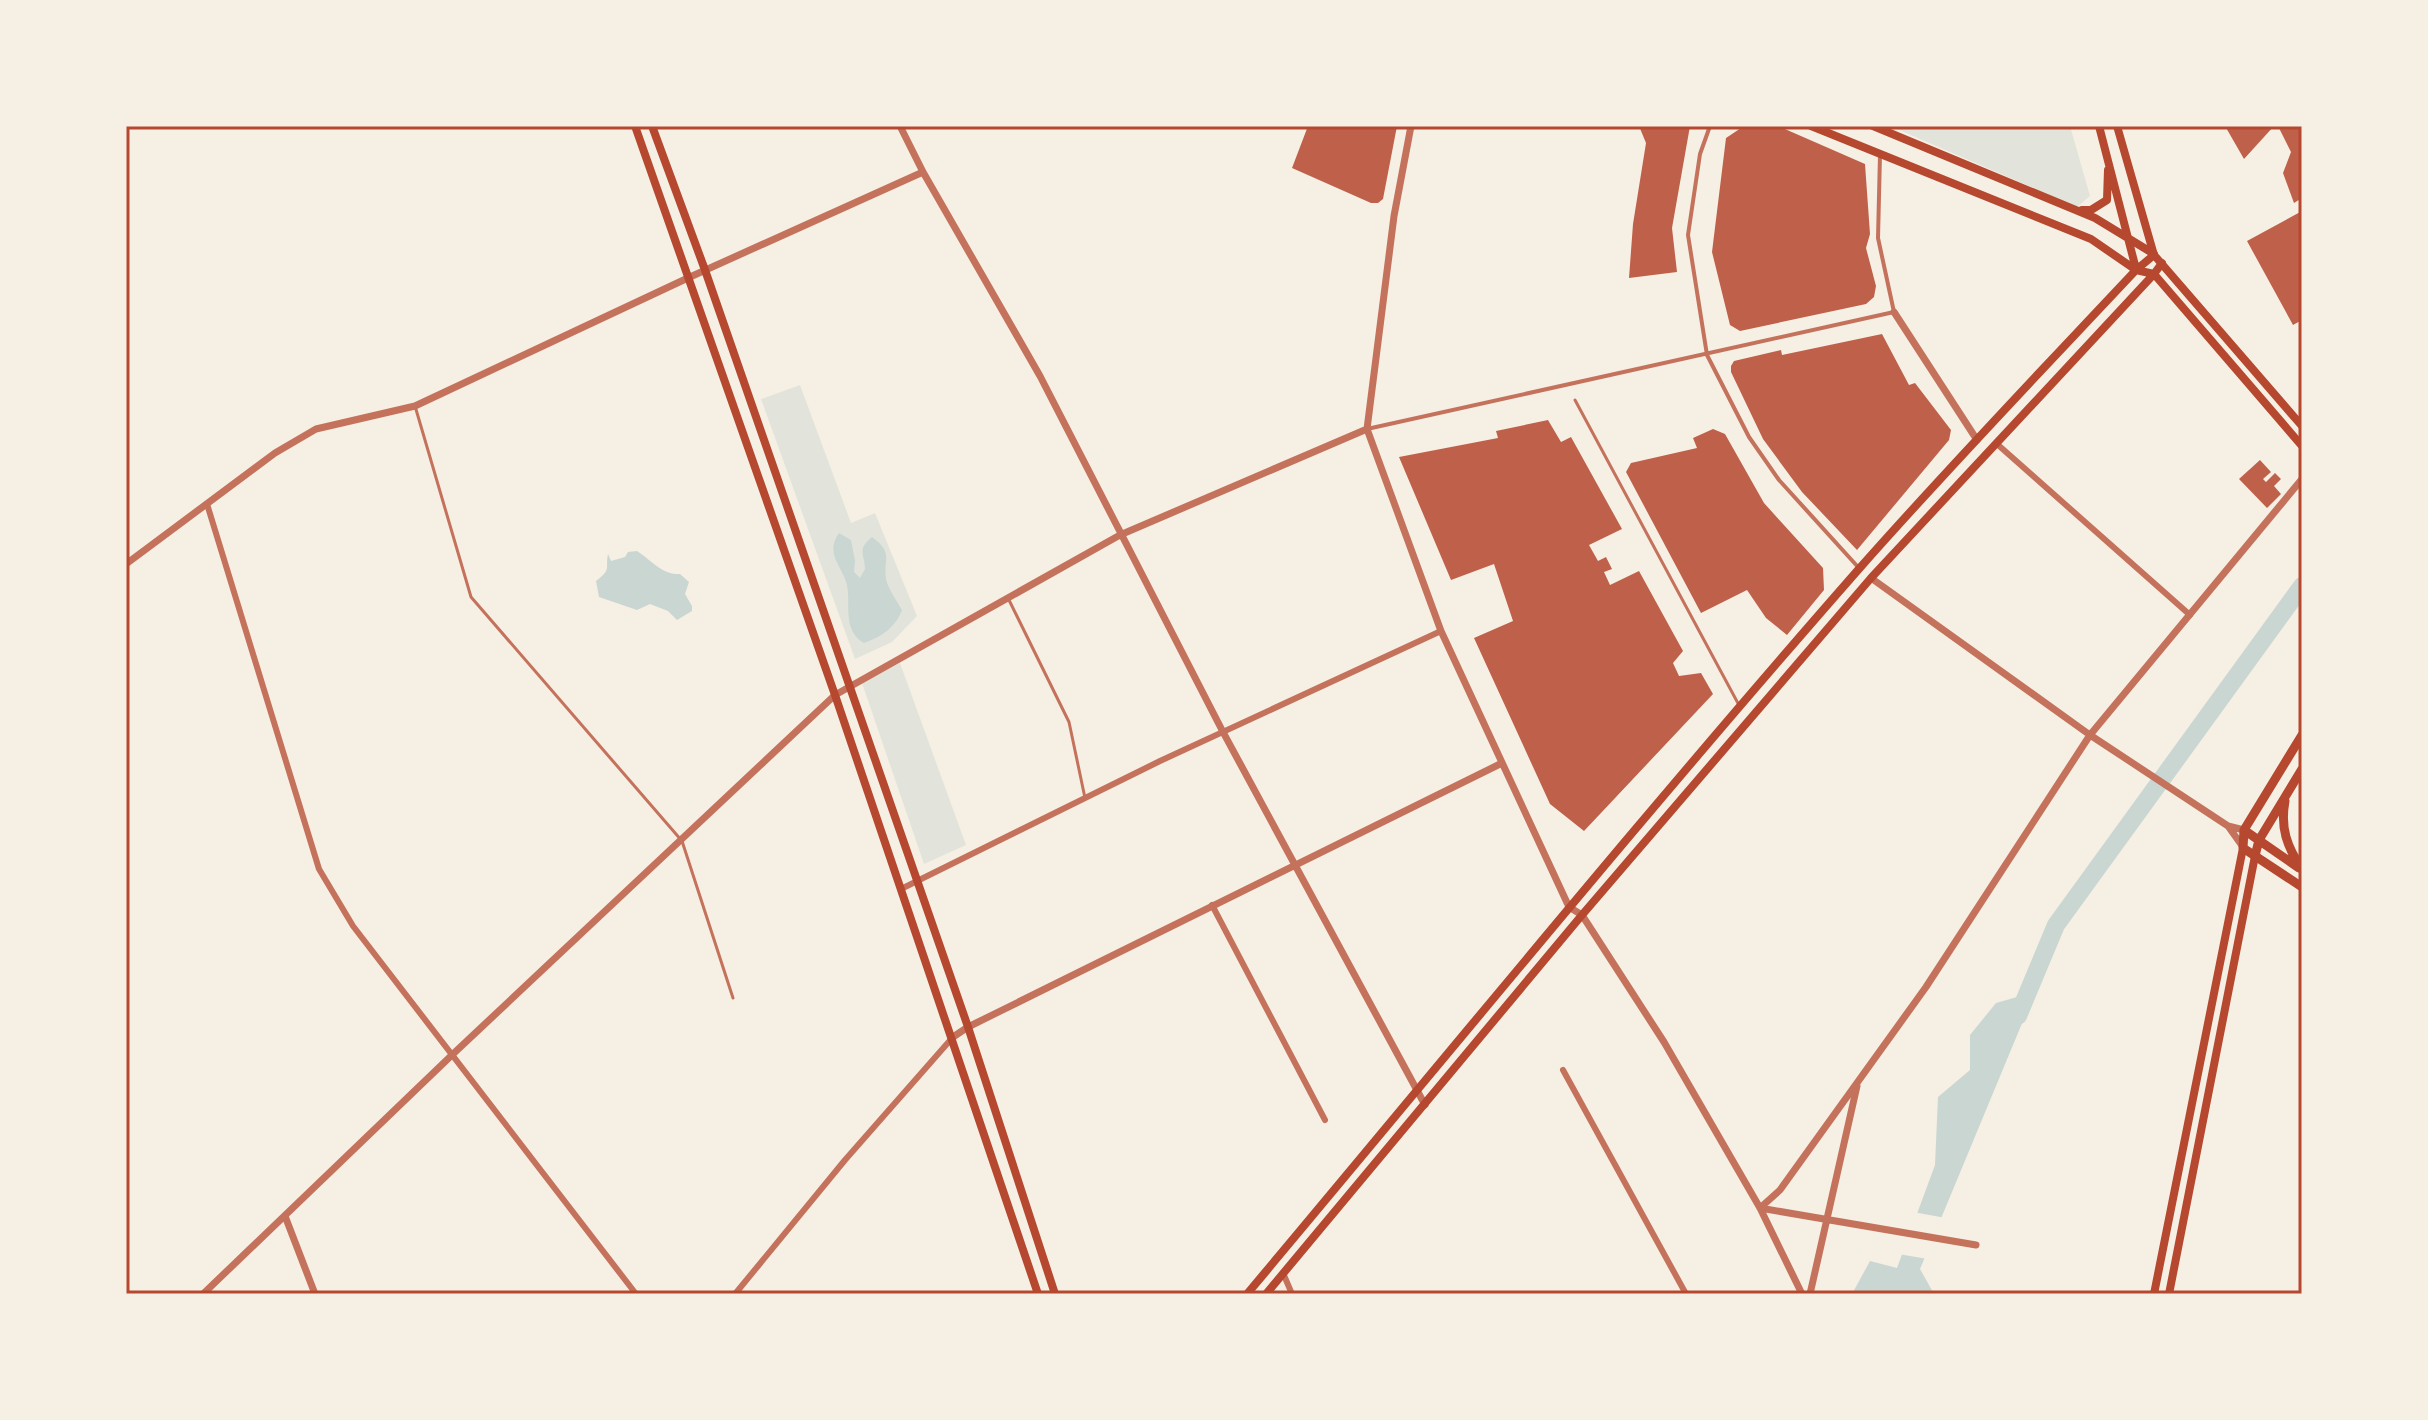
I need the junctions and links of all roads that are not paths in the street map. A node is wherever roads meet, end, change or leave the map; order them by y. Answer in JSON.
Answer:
{"nodes":[{"id":1,"x":635,"y":126,"type":"edge"},
{"id":2,"x":652,"y":126,"type":"edge"},
{"id":3,"x":900,"y":126,"type":"edge"},
{"id":4,"x":1411,"y":126,"type":"edge"},
{"id":5,"x":1710,"y":126,"type":"edge"},
{"id":6,"x":1811,"y":126,"type":"edge"},
{"id":7,"x":1873,"y":126,"type":"edge"},
{"id":8,"x":2099,"y":126,"type":"edge"},
{"id":9,"x":2117,"y":126,"type":"edge"},
{"id":10,"x":1881,"y":153,"type":"junction"},
{"id":11,"x":2108,"y":161,"type":"junction"},
{"id":12,"x":923,"y":172,"type":"junction"},
{"id":13,"x":2075,"y":210,"type":"junction"},
{"id":14,"x":2129,"y":239,"type":"junction"},
{"id":15,"x":2154,"y":255,"type":"junction"},
{"id":16,"x":2162,"y":263,"type":"junction"},
{"id":17,"x":705,"y":270,"type":"junction"},
{"id":18,"x":2136,"y":270,"type":"junction"},
{"id":19,"x":2154,"y":274,"type":"junction"},
{"id":20,"x":690,"y":277,"type":"junction"},
{"id":21,"x":1894,"y":312,"type":"junction"},
{"id":22,"x":1707,"y":355,"type":"junction"},
{"id":23,"x":1575,"y":400,"type":"dead end"},
{"id":24,"x":415,"y":406,"type":"junction"},
{"id":25,"x":2302,"y":426,"type":"edge"},
{"id":26,"x":1367,"y":429,"type":"junction"},
{"id":27,"x":1977,"y":440,"type":"junction"},
{"id":28,"x":1997,"y":444,"type":"junction"},
{"id":29,"x":2302,"y":446,"type":"edge"},
{"id":30,"x":2302,"y":479,"type":"edge"},
{"id":31,"x":207,"y":504,"type":"junction"},
{"id":32,"x":1120,"y":535,"type":"junction"},
{"id":33,"x":126,"y":564,"type":"edge"},
{"id":34,"x":1859,"y":569,"type":"junction"},
{"id":35,"x":1871,"y":578,"type":"junction"},
{"id":36,"x":1008,"y":598,"type":"junction"},
{"id":37,"x":2190,"y":615,"type":"junction"},
{"id":38,"x":1441,"y":631,"type":"junction"},
{"id":39,"x":849,"y":685,"type":"junction"},
{"id":40,"x":835,"y":695,"type":"junction"},
{"id":41,"x":1740,"y":708,"type":"junction"},
{"id":42,"x":1223,"y":732,"type":"junction"},
{"id":43,"x":2090,"y":735,"type":"junction"},
{"id":44,"x":2302,"y":735,"type":"edge"},
{"id":45,"x":1502,"y":763,"type":"junction"},
{"id":46,"x":2302,"y":769,"type":"edge"},
{"id":47,"x":2286,"y":796,"type":"junction"},
{"id":48,"x":1085,"y":798,"type":"junction"},
{"id":49,"x":2228,"y":826,"type":"junction"},
{"id":50,"x":2244,"y":830,"type":"junction"},
{"id":51,"x":2259,"y":840,"type":"junction"},
{"id":52,"x":682,"y":841,"type":"junction"},
{"id":53,"x":2243,"y":848,"type":"junction"},
{"id":54,"x":2255,"y":856,"type":"junction"},
{"id":55,"x":1293,"y":864,"type":"junction"},
{"id":56,"x":2302,"y":870,"type":"edge"},
{"id":57,"x":917,"y":882,"type":"junction"},
{"id":58,"x":2302,"y":887,"type":"edge"},
{"id":59,"x":901,"y":889,"type":"junction"},
{"id":60,"x":1212,"y":905,"type":"junction"},
{"id":61,"x":1569,"y":907,"type":"junction"},
{"id":62,"x":1582,"y":915,"type":"junction"},
{"id":63,"x":733,"y":998,"type":"dead end"},
{"id":64,"x":968,"y":1027,"type":"junction"},
{"id":65,"x":953,"y":1037,"type":"junction"},
{"id":66,"x":453,"y":1054,"type":"junction"},
{"id":67,"x":1563,"y":1070,"type":"dead end"},
{"id":68,"x":1858,"y":1082,"type":"junction"},
{"id":69,"x":1418,"y":1090,"type":"junction"},
{"id":70,"x":1425,"y":1105,"type":"junction"},
{"id":71,"x":1325,"y":1120,"type":"dead end"},
{"id":72,"x":1760,"y":1208,"type":"junction"},
{"id":73,"x":285,"y":1216,"type":"junction"},
{"id":74,"x":1827,"y":1221,"type":"junction"},
{"id":75,"x":1976,"y":1245,"type":"dead end"},
{"id":76,"x":1283,"y":1273,"type":"junction"},
{"id":77,"x":1801,"y":1290,"type":"edge"},
{"id":78,"x":203,"y":1294,"type":"edge"},
{"id":79,"x":315,"y":1294,"type":"edge"},
{"id":80,"x":636,"y":1294,"type":"edge"},
{"id":81,"x":735,"y":1294,"type":"edge"},
{"id":82,"x":1038,"y":1294,"type":"edge"},
{"id":83,"x":1055,"y":1294,"type":"edge"},
{"id":84,"x":1247,"y":1294,"type":"edge"},
{"id":85,"x":1266,"y":1294,"type":"edge"},
{"id":86,"x":1292,"y":1294,"type":"edge"},
{"id":87,"x":1686,"y":1294,"type":"edge"},
{"id":88,"x":1810,"y":1294,"type":"edge"},
{"id":89,"x":2154,"y":1294,"type":"edge"},
{"id":90,"x":2169,"y":1294,"type":"edge"}],
"edges":[{"from":1,"to":20,"type":"main road"},
{"from":2,"to":17,"type":"main road"},
{"from":3,"to":12,"type":"street"},
{"from":4,"to":26,"type":"street"},
{"from":5,"to":22,"type":"street"},
{"from":6,"to":10,"type":"main road"},
{"from":7,"to":13,"type":"main road"},
{"from":8,"to":11,"type":"main road"},
{"from":9,"to":15,"type":"main road"},
{"from":10,"to":18,"type":"main road"},
{"from":10,"to":21,"type":"street"},
{"from":11,"to":13,"type":"main road"},
{"from":11,"to":14,"type":"main road"},
{"from":12,"to":17,"type":"street"},
{"from":12,"to":32,"type":"street"},
{"from":13,"to":14,"type":"main road"},
{"from":14,"to":15,"type":"main road"},
{"from":14,"to":18,"type":"main road"},
{"from":15,"to":16,"type":"main road"},
{"from":15,"to":18,"type":"main road"},
{"from":16,"to":19,"type":"main road"},
{"from":16,"to":25,"type":"main road"},
{"from":17,"to":20,"type":"street"},
{"from":17,"to":39,"type":"main road"},
{"from":18,"to":19,"type":"main road"},
{"from":18,"to":27,"type":"main road"},
{"from":19,"to":28,"type":"main road"},
{"from":19,"to":29,"type":"main road"},
{"from":20,"to":24,"type":"street"},
{"from":20,"to":40,"type":"main road"},
{"from":21,"to":22,"type":"street"},
{"from":21,"to":27,"type":"street"},
{"from":22,"to":26,"type":"street"},
{"from":22,"to":34,"type":"street"},
{"from":23,"to":41,"type":"lane"},
{"from":24,"to":31,"type":"street"},
{"from":24,"to":52,"type":"lane"},
{"from":26,"to":32,"type":"street"},
{"from":26,"to":38,"type":"street"},
{"from":27,"to":34,"type":"main road"},
{"from":28,"to":35,"type":"main road"},
{"from":28,"to":37,"type":"street"},
{"from":30,"to":37,"type":"street"},
{"from":31,"to":33,"type":"street"},
{"from":31,"to":66,"type":"street"},
{"from":32,"to":36,"type":"street"},
{"from":32,"to":42,"type":"street"},
{"from":34,"to":35,"type":"main road"},
{"from":34,"to":41,"type":"main road"},
{"from":35,"to":43,"type":"street"},
{"from":35,"to":62,"type":"main road"},
{"from":36,"to":39,"type":"street"},
{"from":36,"to":48,"type":"lane"},
{"from":37,"to":43,"type":"street"},
{"from":38,"to":42,"type":"street"},
{"from":38,"to":45,"type":"street"},
{"from":39,"to":40,"type":"street"},
{"from":39,"to":57,"type":"main road"},
{"from":40,"to":52,"type":"street"},
{"from":40,"to":59,"type":"main road"},
{"from":41,"to":61,"type":"main road"},
{"from":42,"to":48,"type":"street"},
{"from":42,"to":55,"type":"street"},
{"from":43,"to":49,"type":"street"},
{"from":43,"to":68,"type":"street"},
{"from":44,"to":50,"type":"main road"},
{"from":45,"to":55,"type":"street"},
{"from":45,"to":61,"type":"street"},
{"from":46,"to":47,"type":"main road"},
{"from":47,"to":51,"type":"main road"},
{"from":47,"to":56,"type":"main road"},
{"from":48,"to":57,"type":"street"},
{"from":49,"to":50,"type":"street"},
{"from":49,"to":53,"type":"street"},
{"from":50,"to":51,"type":"main road"},
{"from":50,"to":53,"type":"main road"},
{"from":51,"to":54,"type":"main road"},
{"from":51,"to":56,"type":"main road"},
{"from":52,"to":63,"type":"lane"},
{"from":52,"to":66,"type":"street"},
{"from":53,"to":54,"type":"main road"},
{"from":53,"to":89,"type":"main road"},
{"from":54,"to":58,"type":"main road"},
{"from":54,"to":90,"type":"main road"},
{"from":55,"to":60,"type":"street"},
{"from":55,"to":69,"type":"street"},
{"from":57,"to":59,"type":"street"},
{"from":57,"to":64,"type":"main road"},
{"from":59,"to":65,"type":"main road"},
{"from":60,"to":64,"type":"street"},
{"from":60,"to":71,"type":"street"},
{"from":61,"to":62,"type":"street"},
{"from":61,"to":69,"type":"main road"},
{"from":62,"to":70,"type":"main road"},
{"from":62,"to":72,"type":"street"},
{"from":64,"to":65,"type":"street"},
{"from":64,"to":83,"type":"main road"},
{"from":65,"to":81,"type":"street"},
{"from":65,"to":82,"type":"main road"},
{"from":66,"to":73,"type":"street"},
{"from":66,"to":80,"type":"street"},
{"from":67,"to":87,"type":"street"},
{"from":68,"to":72,"type":"street"},
{"from":68,"to":74,"type":"street"},
{"from":69,"to":70,"type":"street"},
{"from":69,"to":84,"type":"main road"},
{"from":70,"to":76,"type":"main road"},
{"from":72,"to":74,"type":"street"},
{"from":72,"to":77,"type":"street"},
{"from":73,"to":78,"type":"street"},
{"from":73,"to":79,"type":"street"},
{"from":74,"to":75,"type":"street"},
{"from":74,"to":88,"type":"street"},
{"from":76,"to":85,"type":"main road"},
{"from":76,"to":86,"type":"street"}]}
